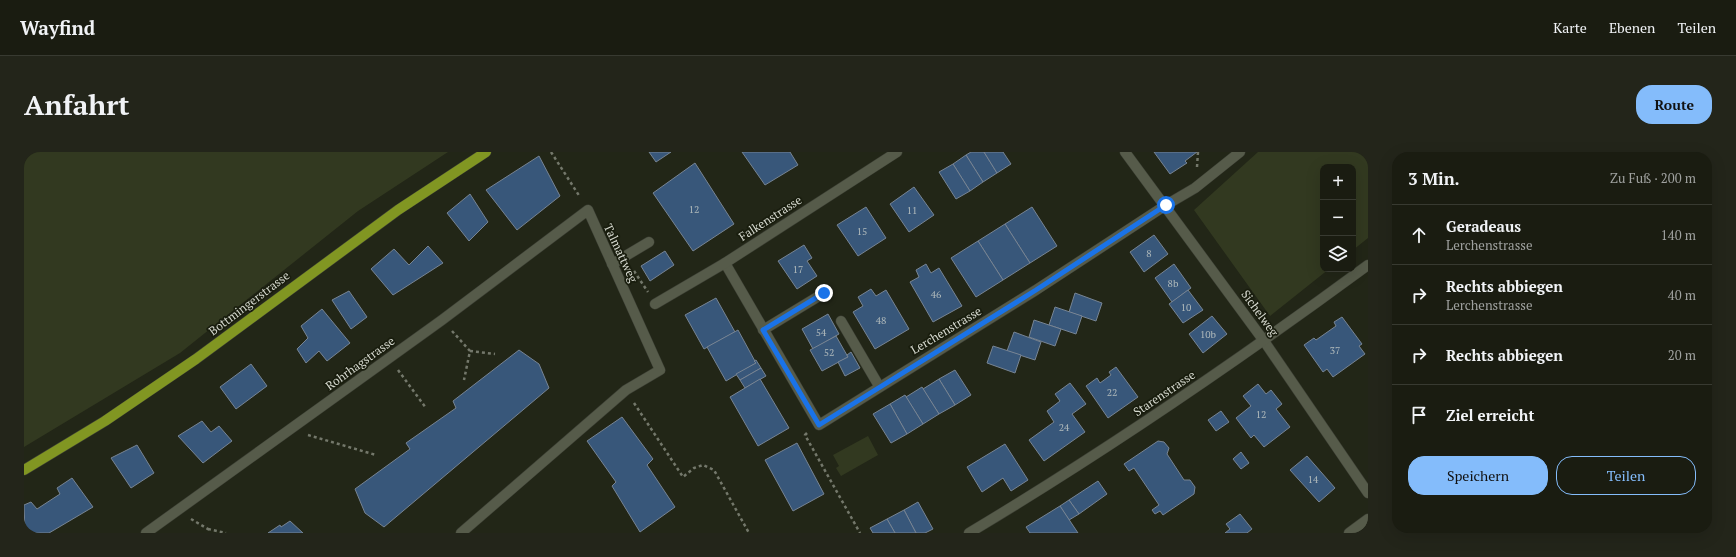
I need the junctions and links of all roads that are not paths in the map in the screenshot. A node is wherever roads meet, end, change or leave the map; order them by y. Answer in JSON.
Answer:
{"nodes":[{"id":1,"x":486,"y":152,"type":"edge"},
{"id":2,"x":897,"y":152,"type":"edge"},
{"id":3,"x":1125,"y":152,"type":"edge"},
{"id":4,"x":1240,"y":152,"type":"edge"},
{"id":5,"x":1166,"y":205,"type":"junction"},
{"id":6,"x":588,"y":210,"type":"joint"},
{"id":7,"x":649,"y":242,"type":"dead end"},
{"id":8,"x":725,"y":263,"type":"junction"},
{"id":9,"x":612,"y":264,"type":"junction"},
{"id":10,"x":1368,"y":266,"type":"edge"},
{"id":11,"x":824,"y":293,"type":"dead end"},
{"id":12,"x":655,"y":304,"type":"road end"},
{"id":13,"x":841,"y":321,"type":"dead end"},
{"id":14,"x":763,"y":330,"type":"junction"},
{"id":15,"x":1264,"y":341,"type":"junction"},
{"id":16,"x":879,"y":386,"type":"junction"},
{"id":17,"x":24,"y":470,"type":"edge"},
{"id":18,"x":1368,"y":493,"type":"edge"},
{"id":19,"x":1368,"y":519,"type":"edge"},
{"id":20,"x":146,"y":533,"type":"edge"},
{"id":21,"x":461,"y":533,"type":"edge"},
{"id":22,"x":969,"y":533,"type":"edge"},
{"id":23,"x":1350,"y":533,"type":"edge"}],
"edges":[{"from":1,"to":17,"type":"main road","name":"Bottmingerstrasse"},
{"from":2,"to":8,"type":"street","name":"Falkenstrasse"},
{"from":3,"to":5,"type":"street","name":"Sichelweg"},
{"from":4,"to":5,"type":"street","name":"Lerchenstrasse"},
{"from":5,"to":15,"type":"street","name":"Sichelweg"},
{"from":5,"to":16,"type":"street","name":"Lerchenstrasse"},
{"from":6,"to":9,"type":"street","name":"Talmattweg"},
{"from":6,"to":20,"type":"street","name":"Rohrhagstrasse"},
{"from":7,"to":9,"type":"street"},
{"from":8,"to":12,"type":"street","name":"Falkenstrasse"},
{"from":8,"to":14,"type":"street"},
{"from":9,"to":21,"type":"street","name":"Talmattweg"},
{"from":10,"to":15,"type":"street","name":"Starenstrasse"},
{"from":11,"to":14,"type":"street"},
{"from":13,"to":16,"type":"street"},
{"from":14,"to":16,"type":"street","name":"Lerchenstrasse"},
{"from":15,"to":18,"type":"street","name":"Sichelweg"},
{"from":15,"to":22,"type":"street","name":"Starenstrasse"},
{"from":19,"to":23,"type":"street"}]}
